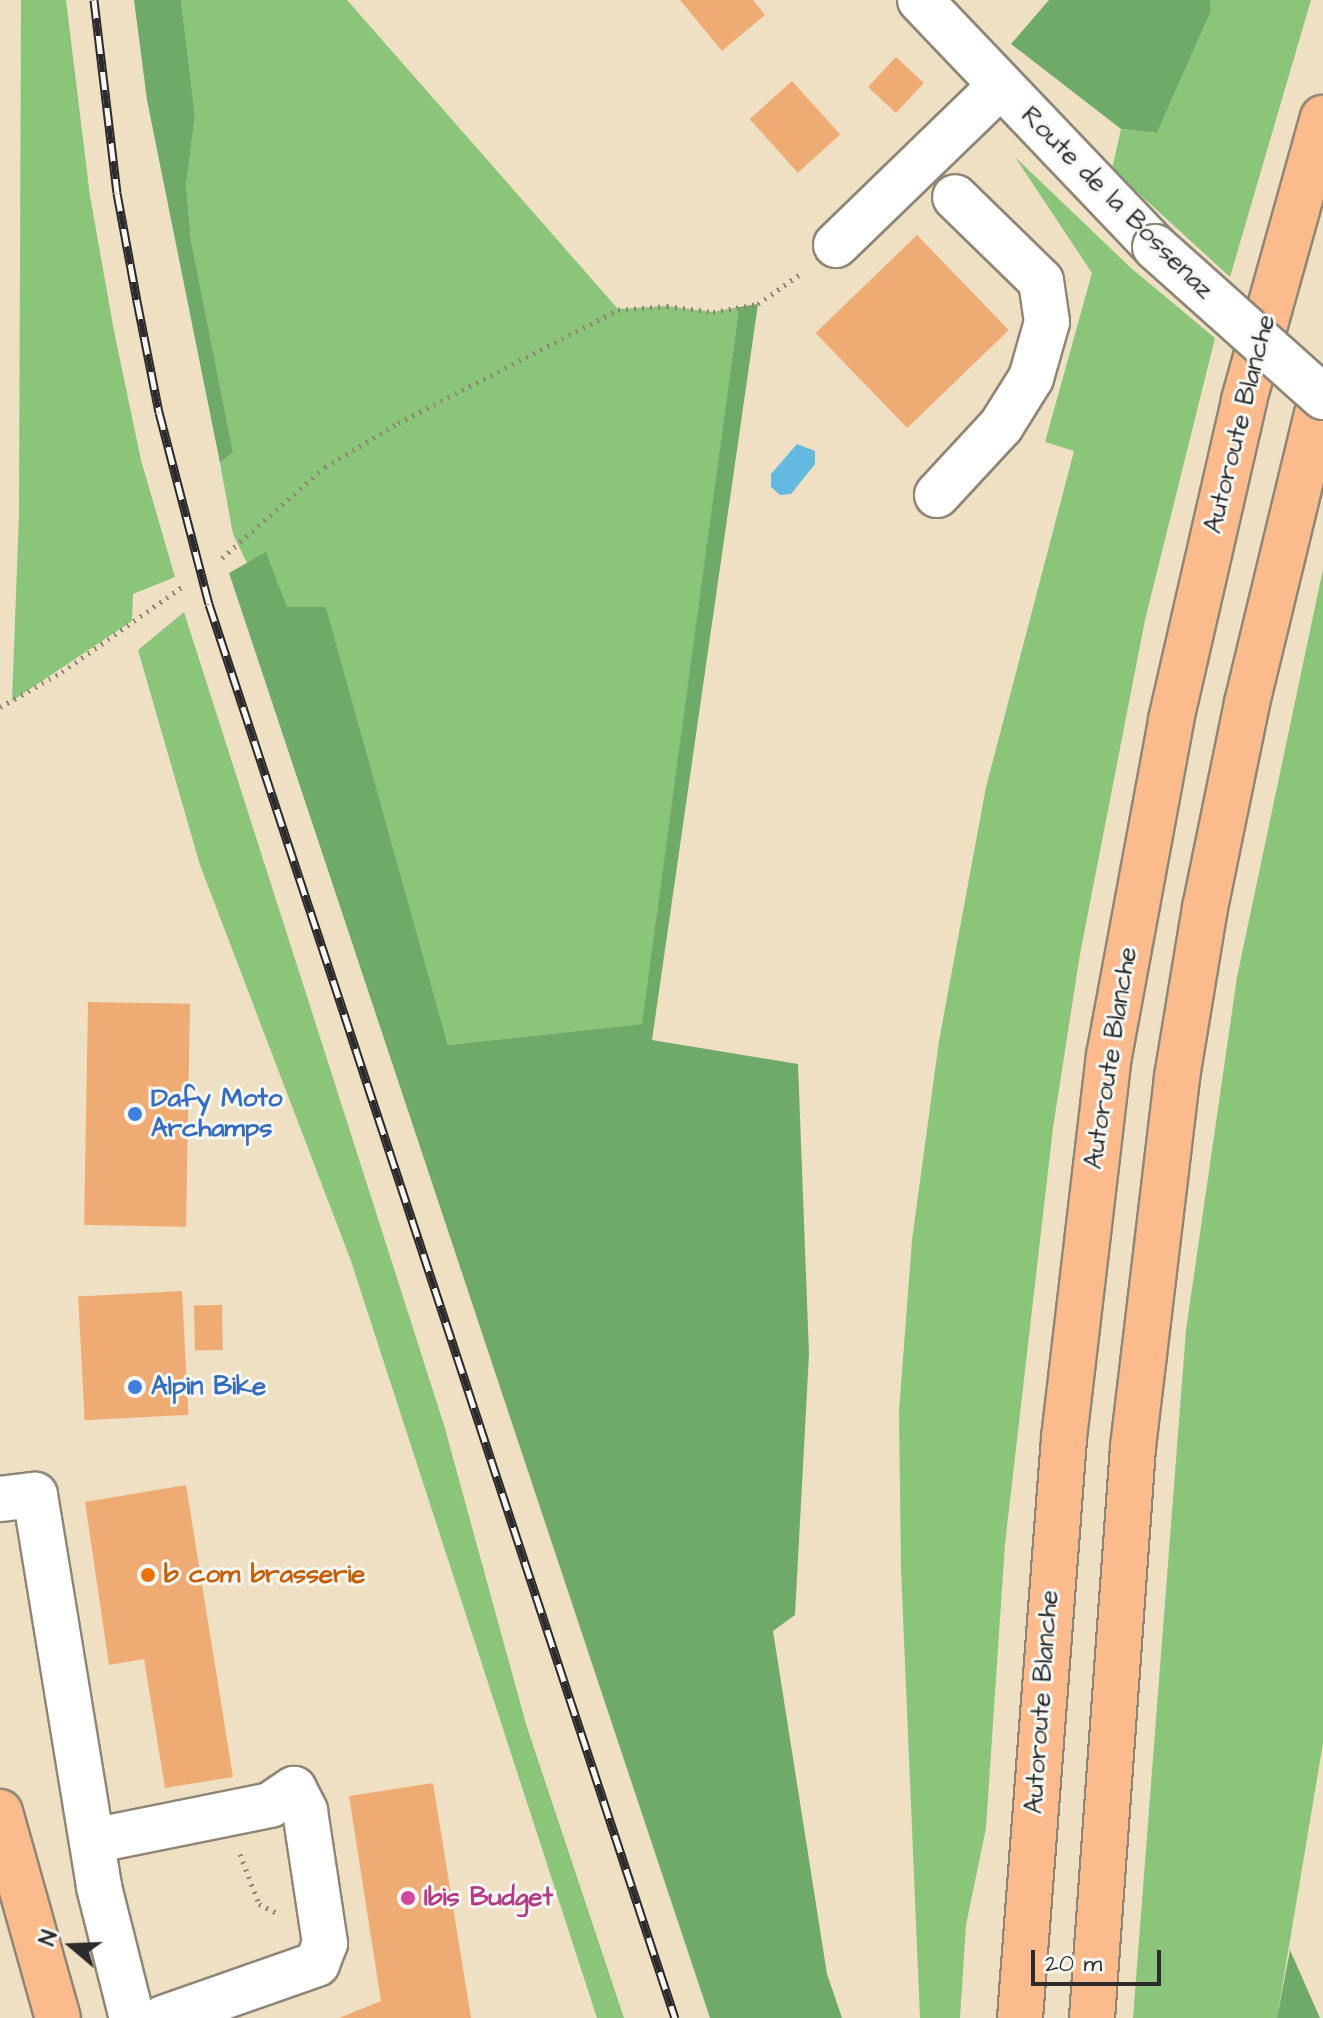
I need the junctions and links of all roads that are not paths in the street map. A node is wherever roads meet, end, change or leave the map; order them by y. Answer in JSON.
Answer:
{"nodes":[{"id":1,"x":920,"y":0,"type":"edge"},
{"id":2,"x":1000,"y":86,"type":"junction"},
{"id":3,"x":1323,"y":118,"type":"edge"},
{"id":4,"x":955,"y":197,"type":"dead end"},
{"id":5,"x":836,"y":245,"type":"road end"},
{"id":6,"x":1323,"y":390,"type":"edge"},
{"id":7,"x":1323,"y":397,"type":"edge"},
{"id":8,"x":937,"y":495,"type":"dead end"},
{"id":9,"x":0,"y":1499,"type":"edge"},
{"id":10,"x":0,"y":1812,"type":"edge"},
{"id":11,"x":92,"y":1841,"type":"junction"},
{"id":12,"x":58,"y":2018,"type":"edge"},
{"id":13,"x":132,"y":2018,"type":"edge"},
{"id":14,"x":163,"y":2018,"type":"edge"},
{"id":15,"x":1020,"y":2018,"type":"edge"},
{"id":16,"x":1092,"y":2018,"type":"edge"}],
"edges":[{"from":1,"to":2,"type":"street","name":"Route de la Bossenaz"},
{"from":2,"to":5,"type":"street"},
{"from":2,"to":7,"type":"street","name":"Route de la Bossenaz","bridge":true},
{"from":3,"to":15,"type":"main road","name":"Autoroute Blanche"},
{"from":4,"to":8,"type":"street"},
{"from":6,"to":16,"type":"main road"},
{"from":9,"to":11,"type":"street"},
{"from":10,"to":12,"type":"main road"},
{"from":11,"to":13,"type":"street"},
{"from":11,"to":14,"type":"street"}]}
